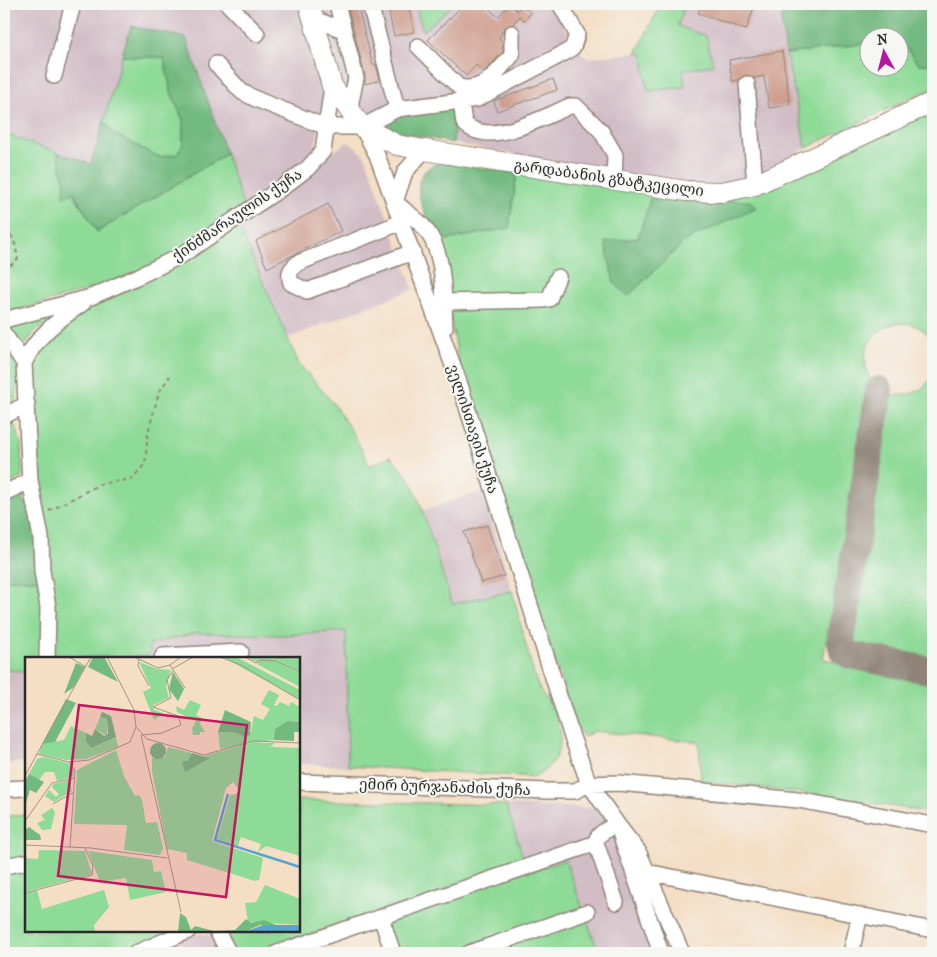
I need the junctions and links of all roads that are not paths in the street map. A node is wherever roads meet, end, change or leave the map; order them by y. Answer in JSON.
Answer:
{"nodes":[{"id":1,"x":73,"y":4,"type":"edge"},
{"id":2,"x":228,"y":4,"type":"edge"},
{"id":3,"x":309,"y":4,"type":"edge"},
{"id":4,"x":337,"y":4,"type":"edge"},
{"id":5,"x":370,"y":4,"type":"edge"},
{"id":6,"x":560,"y":4,"type":"edge"},
{"id":7,"x":315,"y":25,"type":"junction"},
{"id":8,"x":343,"y":30,"type":"junction"},
{"id":9,"x":512,"y":33,"type":"dead end"},
{"id":10,"x":257,"y":34,"type":"dead end"},
{"id":11,"x":418,"y":46,"type":"dead end"},
{"id":12,"x":216,"y":64,"type":"dead end"},
{"id":13,"x":497,"y":72,"type":"junction"},
{"id":14,"x":54,"y":76,"type":"dead end"},
{"id":15,"x":508,"y":83,"type":"junction"},
{"id":16,"x":747,"y":84,"type":"dead end"},
{"id":17,"x":332,"y":86,"type":"junction"},
{"id":18,"x":461,"y":102,"type":"junction"},
{"id":19,"x":933,"y":102,"type":"edge"},
{"id":20,"x":397,"y":109,"type":"junction"},
{"id":21,"x":349,"y":111,"type":"junction"},
{"id":22,"x":326,"y":127,"type":"junction"},
{"id":23,"x":362,"y":128,"type":"junction"},
{"id":24,"x":424,"y":150,"type":"junction"},
{"id":25,"x":614,"y":180,"type":"junction"},
{"id":26,"x":755,"y":185,"type":"junction"},
{"id":27,"x":395,"y":202,"type":"junction"},
{"id":28,"x":402,"y":222,"type":"junction"},
{"id":29,"x":413,"y":252,"type":"junction"},
{"id":30,"x":558,"y":276,"type":"dead end"},
{"id":31,"x":91,"y":297,"type":"junction"},
{"id":32,"x":443,"y":302,"type":"junction"},
{"id":33,"x":4,"y":320,"type":"edge"},
{"id":34,"x":4,"y":334,"type":"edge"},
{"id":35,"x":447,"y":348,"type":"junction"},
{"id":36,"x":24,"y":363,"type":"junction"},
{"id":37,"x":27,"y":404,"type":"junction"},
{"id":38,"x":4,"y":416,"type":"edge"},
{"id":39,"x":30,"y":481,"type":"junction"},
{"id":40,"x":4,"y":493,"type":"edge"},
{"id":41,"x":241,"y":652,"type":"dead end"},
{"id":42,"x":46,"y":657,"type":"edge"},
{"id":43,"x":163,"y":657,"type":"edge"},
{"id":44,"x":300,"y":782,"type":"edge"},
{"id":45,"x":589,"y":784,"type":"junction"},
{"id":46,"x":4,"y":789,"type":"edge"},
{"id":47,"x":25,"y":789,"type":"edge"},
{"id":48,"x":617,"y":824,"type":"junction"},
{"id":49,"x":933,"y":824,"type":"edge"},
{"id":50,"x":596,"y":844,"type":"junction"},
{"id":51,"x":25,"y":862,"type":"edge"},
{"id":52,"x":4,"y":866,"type":"edge"},
{"id":53,"x":647,"y":872,"type":"junction"},
{"id":54,"x":616,"y":902,"type":"dead end"},
{"id":55,"x":587,"y":912,"type":"dead end"},
{"id":56,"x":860,"y":915,"type":"junction"},
{"id":57,"x":381,"y":917,"type":"junction"},
{"id":58,"x":933,"y":930,"type":"edge"},
{"id":59,"x":186,"y":932,"type":"edge"},
{"id":60,"x":218,"y":932,"type":"edge"},
{"id":61,"x":230,"y":952,"type":"edge"},
{"id":62,"x":136,"y":953,"type":"edge"},
{"id":63,"x":276,"y":953,"type":"edge"},
{"id":64,"x":393,"y":953,"type":"edge"},
{"id":65,"x":469,"y":953,"type":"edge"},
{"id":66,"x":661,"y":953,"type":"edge"},
{"id":67,"x":682,"y":953,"type":"edge"},
{"id":68,"x":850,"y":953,"type":"edge"}],
"edges":[{"from":1,"to":14,"type":"street"},
{"from":2,"to":10,"type":"street"},
{"from":3,"to":7,"type":"main road","name":"ქინძმარაულის ქუჩა"},
{"from":4,"to":8,"type":"street"},
{"from":5,"to":20,"type":"street"},
{"from":6,"to":15,"type":"street"},
{"from":7,"to":8,"type":"street"},
{"from":7,"to":17,"type":"main road","name":"ქინძმარაულის ქუჩა"},
{"from":8,"to":21,"type":"street"},
{"from":9,"to":13,"type":"street"},
{"from":11,"to":13,"type":"street"},
{"from":12,"to":22,"type":"street"},
{"from":13,"to":15,"type":"street"},
{"from":15,"to":18,"type":"street"},
{"from":16,"to":26,"type":"street"},
{"from":17,"to":21,"type":"main road","name":"ველისთავის ქუჩა"},
{"from":17,"to":22,"type":"street","name":"ქინძმარაულის ქუჩა"},
{"from":18,"to":20,"type":"street"},
{"from":18,"to":25,"type":"street"},
{"from":19,"to":26,"type":"main road","name":"გარდაბანის გზატკეცილი"},
{"from":20,"to":23,"type":"street"},
{"from":21,"to":23,"type":"main road","name":"ველისთავის ქუჩა"},
{"from":22,"to":23,"type":"street"},
{"from":22,"to":31,"type":"street","name":"ქინძმარაულის ქუჩა"},
{"from":23,"to":24,"type":"main road","name":"გარდაბანის გზატკეცილი"},
{"from":23,"to":27,"type":"street","name":"ველისთავის ქუჩა"},
{"from":24,"to":25,"type":"main road","name":"გარდაბანის გზატკეცილი"},
{"from":24,"to":27,"type":"street"},
{"from":25,"to":26,"type":"main road","name":"გარდაბანის გზატკეცილი"},
{"from":27,"to":28,"type":"street","name":"ველისთავის ქუჩა"},
{"from":27,"to":32,"type":"street"},
{"from":28,"to":29,"type":"street","name":"ველისთავის ქუჩა"},
{"from":28,"to":29,"type":"street"},
{"from":29,"to":35,"type":"street","name":"ველისთავის ქუჩა"},
{"from":30,"to":32,"type":"street"},
{"from":31,"to":33,"type":"street","name":"ქინძმარაულის ქუჩა"},
{"from":31,"to":36,"type":"street"},
{"from":32,"to":35,"type":"street"},
{"from":34,"to":36,"type":"street"},
{"from":35,"to":45,"type":"street","name":"ველისთავის ქუჩა"},
{"from":36,"to":37,"type":"street"},
{"from":37,"to":38,"type":"street"},
{"from":37,"to":39,"type":"street"},
{"from":39,"to":40,"type":"street"},
{"from":39,"to":42,"type":"street"},
{"from":41,"to":43,"type":"street"},
{"from":44,"to":45,"type":"street","name":"ემირ ბურჯანაძის ქუჩა"},
{"from":45,"to":48,"type":"street","name":"ველისთავის ქუჩა"},
{"from":45,"to":49,"type":"street","name":"ემირ ბურჯანაძის ქუჩა"},
{"from":46,"to":47,"type":"street"},
{"from":48,"to":50,"type":"street"},
{"from":48,"to":53,"type":"street"},
{"from":48,"to":66,"type":"street"},
{"from":50,"to":54,"type":"street"},
{"from":50,"to":57,"type":"street"},
{"from":51,"to":52,"type":"street"},
{"from":53,"to":56,"type":"street"},
{"from":53,"to":67,"type":"street"},
{"from":55,"to":65,"type":"street"},
{"from":56,"to":58,"type":"street"},
{"from":56,"to":68,"type":"street"},
{"from":57,"to":63,"type":"street"},
{"from":57,"to":64,"type":"street"},
{"from":59,"to":62,"type":"street"},
{"from":60,"to":61,"type":"street"}]}
